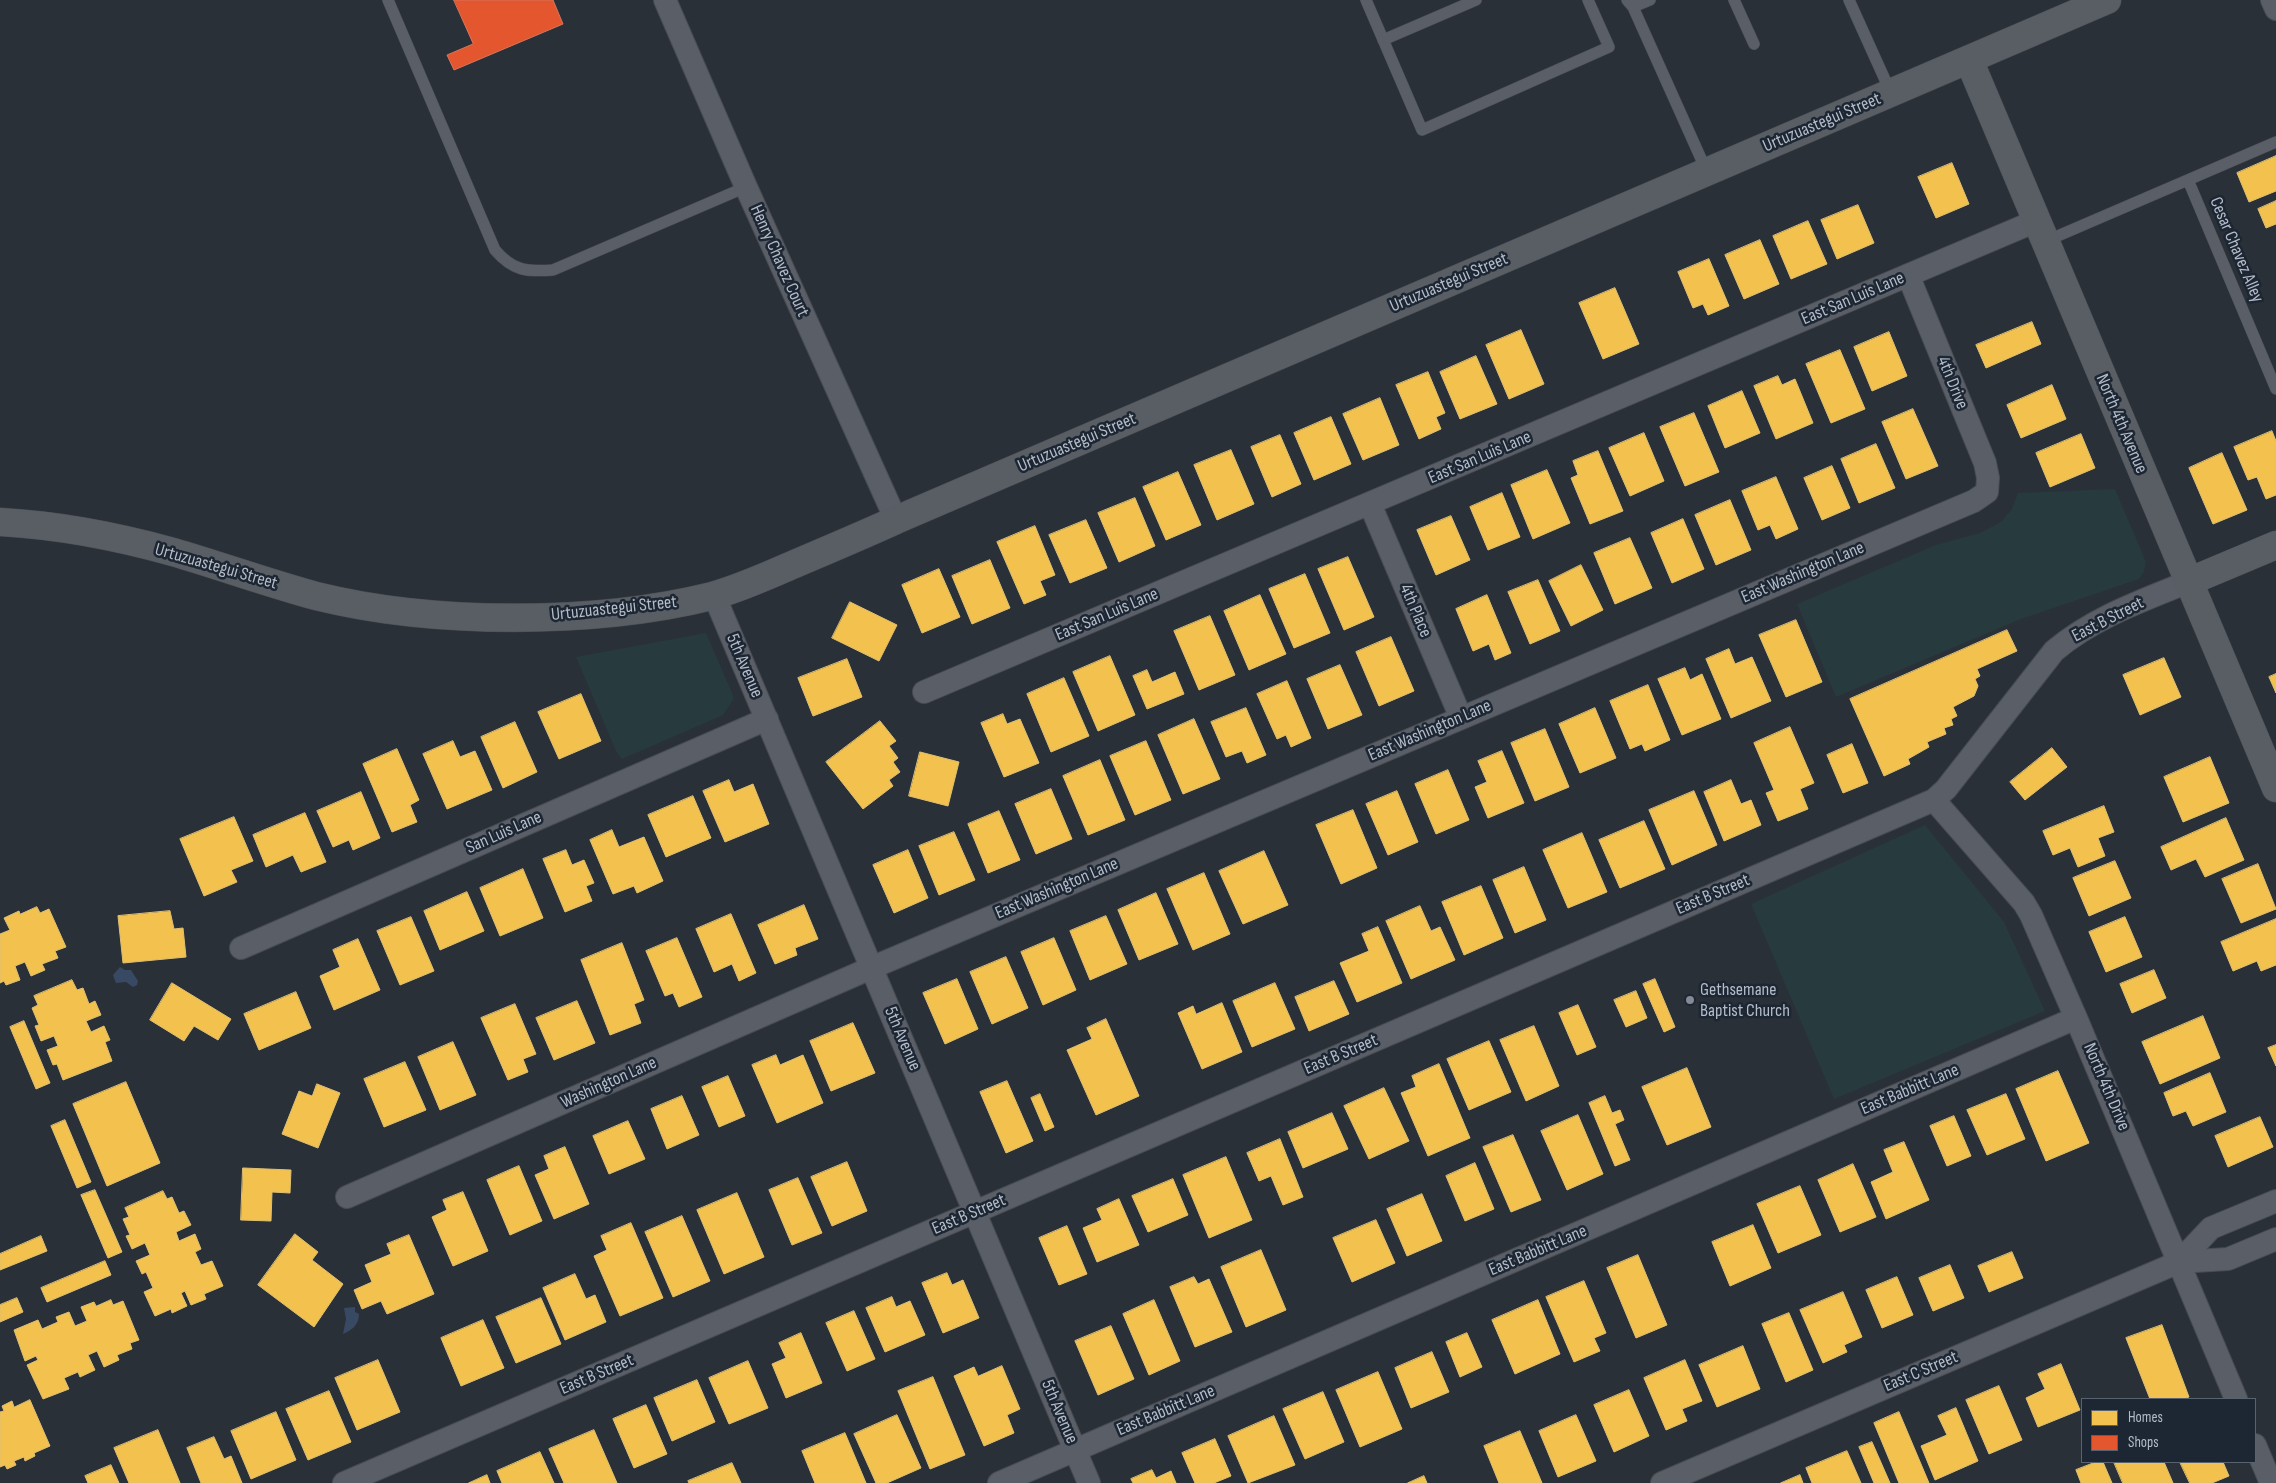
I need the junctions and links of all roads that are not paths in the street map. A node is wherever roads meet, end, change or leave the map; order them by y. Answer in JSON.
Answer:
{"nodes":[{"id":1,"x":388,"y":0,"type":"edge"},
{"id":2,"x":665,"y":0,"type":"edge"},
{"id":3,"x":1366,"y":0,"type":"edge"},
{"id":4,"x":1476,"y":0,"type":"edge"},
{"id":5,"x":1588,"y":0,"type":"edge"},
{"id":6,"x":1650,"y":0,"type":"edge"},
{"id":7,"x":1734,"y":0,"type":"edge"},
{"id":8,"x":1849,"y":0,"type":"edge"},
{"id":9,"x":2107,"y":0,"type":"edge"},
{"id":10,"x":2272,"y":0,"type":"edge"},
{"id":11,"x":1630,"y":4,"type":"edge"},
{"id":12,"x":2276,"y":9,"type":"edge"},
{"id":13,"x":1383,"y":40,"type":"junction"},
{"id":14,"x":1754,"y":44,"type":"dead end"},
{"id":15,"x":1969,"y":60,"type":"junction"},
{"id":16,"x":1891,"y":93,"type":"junction"},
{"id":17,"x":2276,"y":142,"type":"edge"},
{"id":18,"x":1708,"y":172,"type":"junction"},
{"id":19,"x":2188,"y":180,"type":"junction"},
{"id":20,"x":746,"y":187,"type":"junction"},
{"id":21,"x":2040,"y":231,"type":"junction"},
{"id":22,"x":1908,"y":275,"type":"junction"},
{"id":23,"x":2276,"y":389,"type":"edge"},
{"id":24,"x":1987,"y":492,"type":"joint"},
{"id":25,"x":1370,"y":504,"type":"junction"},
{"id":26,"x":896,"y":520,"type":"junction"},
{"id":27,"x":0,"y":522,"type":"edge"},
{"id":28,"x":2276,"y":545,"type":"edge"},
{"id":29,"x":2188,"y":582,"type":"junction"},
{"id":30,"x":714,"y":595,"type":"junction"},
{"id":31,"x":924,"y":692,"type":"dead end"},
{"id":32,"x":1461,"y":718,"type":"junction"},
{"id":33,"x":767,"y":719,"type":"junction"},
{"id":34,"x":2276,"y":788,"type":"edge"},
{"id":35,"x":1934,"y":800,"type":"junction"},
{"id":36,"x":241,"y":948,"type":"dead end"},
{"id":37,"x":871,"y":968,"type":"junction"},
{"id":38,"x":2076,"y":1018,"type":"junction"},
{"id":39,"x":347,"y":1197,"type":"dead end"},
{"id":40,"x":2276,"y":1201,"type":"edge"},
{"id":41,"x":976,"y":1212,"type":"junction"},
{"id":42,"x":2276,"y":1239,"type":"edge"},
{"id":43,"x":2179,"y":1262,"type":"junction"},
{"id":44,"x":2236,"y":1398,"type":"edge"},
{"id":45,"x":2256,"y":1447,"type":"edge"},
{"id":46,"x":1075,"y":1451,"type":"junction"},
{"id":47,"x":344,"y":1483,"type":"edge"},
{"id":48,"x":999,"y":1483,"type":"edge"},
{"id":49,"x":1089,"y":1483,"type":"edge"},
{"id":50,"x":1662,"y":1483,"type":"edge"},
{"id":51,"x":2271,"y":1483,"type":"edge"}],
"edges":[{"from":1,"to":20,"type":"lane"},
{"from":2,"to":20,"type":"street","name":"Henry Chavez Court"},
{"from":3,"to":13,"type":"lane"},
{"from":4,"to":13,"type":"lane"},
{"from":5,"to":13,"type":"lane"},
{"from":6,"to":11,"type":"lane"},
{"from":7,"to":14,"type":"lane"},
{"from":8,"to":16,"type":"lane"},
{"from":9,"to":15,"type":"main road","name":"Urtuzuastegui Street"},
{"from":10,"to":12,"type":"street"},
{"from":11,"to":18,"type":"lane"},
{"from":15,"to":16,"type":"main road","name":"Urtuzuastegui Street"},
{"from":15,"to":21,"type":"main road","name":"North 4th Avenue"},
{"from":16,"to":18,"type":"main road","name":"Urtuzuastegui Street"},
{"from":17,"to":19,"type":"lane"},
{"from":18,"to":26,"type":"main road","name":"Urtuzuastegui Street"},
{"from":19,"to":21,"type":"lane"},
{"from":19,"to":23,"type":"lane","name":"Cesar Chavez Alley"},
{"from":20,"to":26,"type":"street","name":"Henry Chavez Court"},
{"from":21,"to":22,"type":"street","name":"East San Luis Lane"},
{"from":21,"to":29,"type":"main road","name":"North 4th Avenue"},
{"from":22,"to":24,"type":"street","name":"4th Drive"},
{"from":22,"to":25,"type":"street","name":"East San Luis Lane"},
{"from":24,"to":32,"type":"street","name":"East Washington Lane"},
{"from":25,"to":31,"type":"street","name":"East San Luis Lane"},
{"from":25,"to":32,"type":"street","name":"4th Place"},
{"from":26,"to":30,"type":"main road","name":"Urtuzuastegui Street"},
{"from":27,"to":30,"type":"main road","name":"Urtuzuastegui Street"},
{"from":28,"to":29,"type":"main road","name":"East B Street"},
{"from":29,"to":34,"type":"main road","name":"North 4th Avenue"},
{"from":29,"to":35,"type":"street","name":"East B Street"},
{"from":30,"to":33,"type":"street","name":"5th Avenue"},
{"from":32,"to":37,"type":"street","name":"East Washington Lane"},
{"from":33,"to":36,"type":"street","name":"San Luis Lane"},
{"from":33,"to":37,"type":"street","name":"5th Avenue"},
{"from":35,"to":38,"type":"street","name":"North 4th Drive"},
{"from":35,"to":41,"type":"street","name":"East B Street"},
{"from":37,"to":39,"type":"street","name":"Washington Lane"},
{"from":37,"to":41,"type":"street","name":"5th Avenue"},
{"from":38,"to":43,"type":"street","name":"North 4th Drive"},
{"from":38,"to":46,"type":"street","name":"East Babbitt Lane"},
{"from":40,"to":43,"type":"street","name":"East C Street"},
{"from":41,"to":46,"type":"street","name":"5th Avenue"},
{"from":41,"to":47,"type":"street","name":"East B Street"},
{"from":42,"to":43,"type":"street","name":"East C Street"},
{"from":43,"to":44,"type":"street","name":"North 4th Drive"},
{"from":43,"to":50,"type":"street","name":"East C Street"},
{"from":45,"to":51,"type":"street"},
{"from":46,"to":48,"type":"street","name":"East Babbitt Lane"},
{"from":46,"to":49,"type":"street","name":"5th Avenue"}]}
